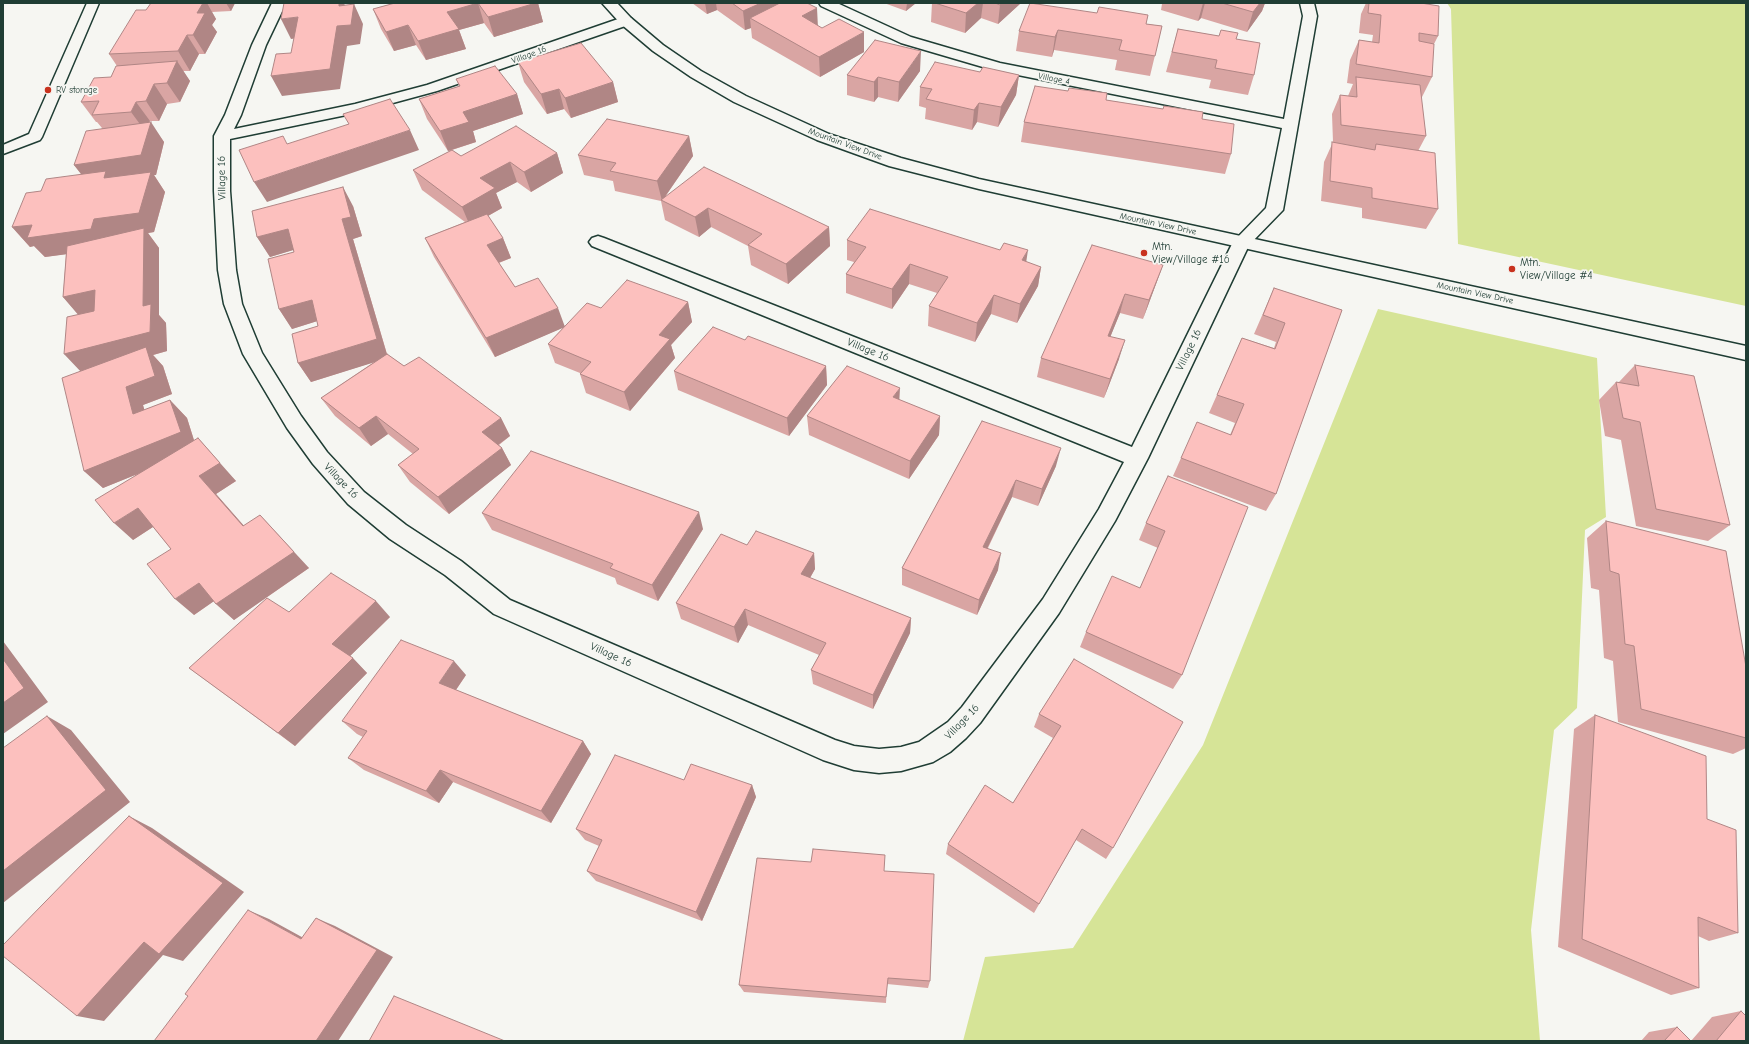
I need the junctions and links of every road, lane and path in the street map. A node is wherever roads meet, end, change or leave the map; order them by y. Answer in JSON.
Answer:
{"nodes":[{"id":1,"x":93,"y":3,"type":"edge"},
{"id":2,"x":279,"y":3,"type":"edge"},
{"id":3,"x":609,"y":3,"type":"edge"},
{"id":4,"x":826,"y":3,"type":"edge"},
{"id":5,"x":1307,"y":3,"type":"edge"},
{"id":6,"x":626,"y":21,"type":"junction"},
{"id":7,"x":1291,"y":125,"type":"junction"},
{"id":8,"x":222,"y":136,"type":"junction"},
{"id":9,"x":3,"y":150,"type":"edge"},
{"id":10,"x":598,"y":242,"type":"dead end"},
{"id":11,"x":1242,"y":242,"type":"junction"},
{"id":12,"x":1746,"y":353,"type":"edge"},
{"id":13,"x":1137,"y":458,"type":"junction"}],
"edges":[{"from":1,"to":9,"type":"lane"},
{"from":2,"to":8,"type":"street","name":"Village 16"},
{"from":3,"to":6,"type":"street","name":"Mountain View Drive"},
{"from":4,"to":7,"type":"street","name":"Village 4"},
{"from":5,"to":7,"type":"street"},
{"from":6,"to":8,"type":"street","name":"Village 16"},
{"from":6,"to":11,"type":"street","name":"Mountain View Drive"},
{"from":7,"to":11,"type":"street"},
{"from":8,"to":13,"type":"street","name":"Village 16"},
{"from":10,"to":13,"type":"street","name":"Village 16"},
{"from":11,"to":12,"type":"street","name":"Mountain View Drive"},
{"from":11,"to":13,"type":"street","name":"Village 16"}]}
